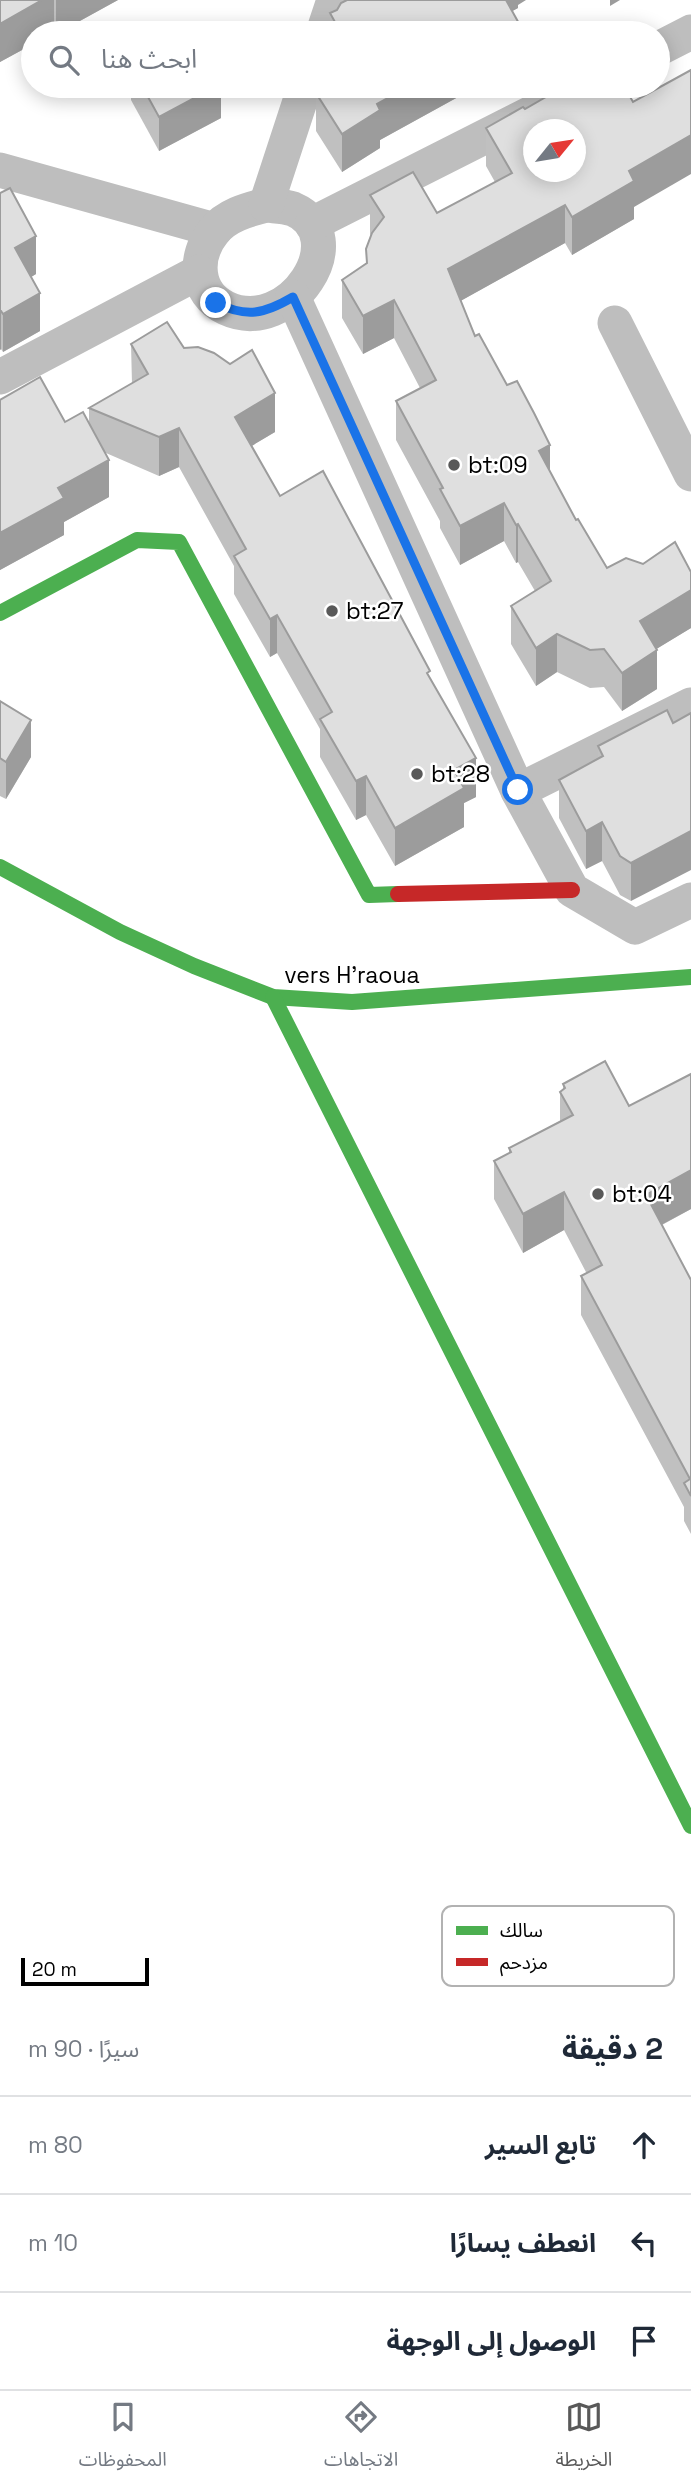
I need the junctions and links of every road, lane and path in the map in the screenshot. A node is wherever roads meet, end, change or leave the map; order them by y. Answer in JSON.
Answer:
{"nodes":[{"id":1,"x":334,"y":0,"type":"edge"},
{"id":2,"x":327,"y":21,"type":"edge"},
{"id":3,"x":691,"y":32,"type":"edge"},
{"id":4,"x":670,"y":43,"type":"edge"},
{"id":5,"x":301,"y":98,"type":"edge"},
{"id":6,"x":561,"y":98,"type":"edge"},
{"id":7,"x":0,"y":170,"type":"edge"},
{"id":8,"x":266,"y":205,"type":"junction"},
{"id":9,"x":312,"y":224,"type":"junction"},
{"id":10,"x":215,"y":230,"type":"junction"},
{"id":11,"x":199,"y":272,"type":"junction"},
{"id":12,"x":293,"y":297,"type":"junction"},
{"id":13,"x":615,"y":323,"type":"dead end"},
{"id":14,"x":0,"y":377,"type":"edge"},
{"id":15,"x":691,"y":474,"type":"edge"},
{"id":16,"x":0,"y":613,"type":"edge"},
{"id":17,"x":691,"y":705,"type":"edge"},
{"id":18,"x":518,"y":790,"type":"junction"},
{"id":19,"x":0,"y":867,"type":"edge"},
{"id":20,"x":572,"y":890,"type":"junction"},
{"id":21,"x":691,"y":900,"type":"edge"},
{"id":22,"x":691,"y":977,"type":"edge"},
{"id":23,"x":273,"y":997,"type":"junction"},
{"id":24,"x":691,"y":1826,"type":"edge"}],
"edges":[{"from":1,"to":2,"type":"street"},
{"from":3,"to":4,"type":"street"},
{"from":5,"to":8,"type":"street"},
{"from":6,"to":9,"type":"street"},
{"from":7,"to":10,"type":"street"},
{"from":8,"to":9,"type":"street"},
{"from":8,"to":10,"type":"street"},
{"from":9,"to":12,"type":"street"},
{"from":10,"to":11,"type":"street"},
{"from":11,"to":12,"type":"street"},
{"from":11,"to":14,"type":"street"},
{"from":12,"to":18,"type":"street"},
{"from":13,"to":15,"type":"street"},
{"from":16,"to":20,"type":"street"},
{"from":17,"to":18,"type":"street"},
{"from":18,"to":20,"type":"street"},
{"from":19,"to":23,"type":"street","name":"vers H'raoua"},
{"from":20,"to":21,"type":"street"},
{"from":22,"to":23,"type":"street","name":"vers H'raoua"},
{"from":23,"to":24,"type":"street"}]}
